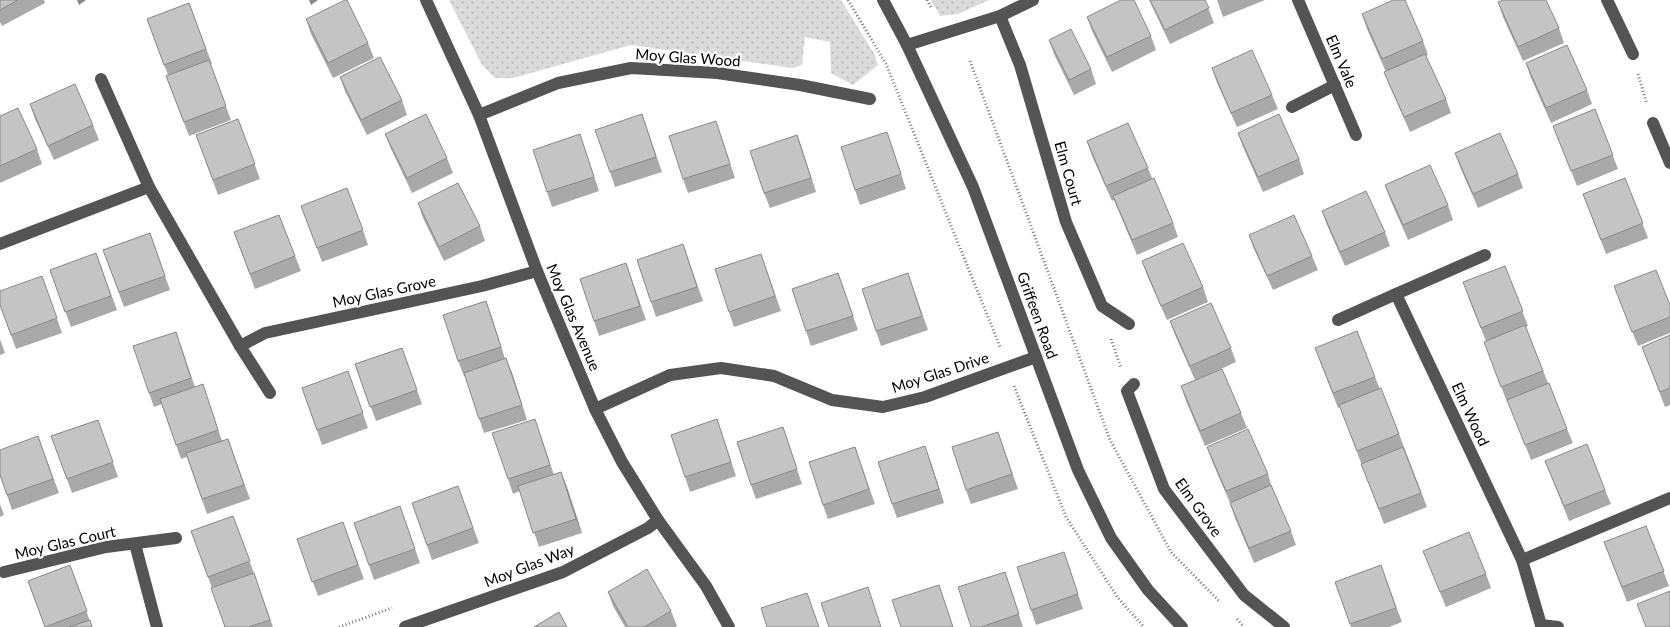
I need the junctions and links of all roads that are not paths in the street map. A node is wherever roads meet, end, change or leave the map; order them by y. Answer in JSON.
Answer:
{"nodes":[{"id":1,"x":426,"y":0,"type":"edge"},
{"id":2,"x":883,"y":0,"type":"edge"},
{"id":3,"x":1033,"y":0,"type":"edge"},
{"id":4,"x":1298,"y":0,"type":"edge"},
{"id":5,"x":1607,"y":0,"type":"edge"},
{"id":6,"x":1000,"y":16,"type":"junction"},
{"id":7,"x":907,"y":46,"type":"junction"},
{"id":8,"x":1633,"y":54,"type":"road end"},
{"id":9,"x":101,"y":80,"type":"dead end"},
{"id":10,"x":1335,"y":85,"type":"junction"},
{"id":11,"x":870,"y":99,"type":"dead end"},
{"id":12,"x":1292,"y":106,"type":"dead end"},
{"id":13,"x":479,"y":115,"type":"junction"},
{"id":14,"x":1653,"y":123,"type":"road end"},
{"id":15,"x":1356,"y":134,"type":"dead end"},
{"id":16,"x":1670,"y":163,"type":"edge"},
{"id":17,"x":149,"y":188,"type":"junction"},
{"id":18,"x":0,"y":244,"type":"edge"},
{"id":19,"x":1485,"y":255,"type":"dead end"},
{"id":20,"x":537,"y":271,"type":"junction"},
{"id":21,"x":1396,"y":294,"type":"junction"},
{"id":22,"x":1338,"y":320,"type":"dead end"},
{"id":23,"x":1129,"y":324,"type":"dead end"},
{"id":24,"x":240,"y":346,"type":"junction"},
{"id":25,"x":1036,"y":357,"type":"junction"},
{"id":26,"x":1131,"y":387,"type":"road end"},
{"id":27,"x":270,"y":393,"type":"dead end"},
{"id":28,"x":595,"y":409,"type":"junction"},
{"id":29,"x":1670,"y":498,"type":"edge"},
{"id":30,"x":658,"y":520,"type":"junction"},
{"id":31,"x":176,"y":538,"type":"dead end"},
{"id":32,"x":135,"y":544,"type":"junction"},
{"id":33,"x":1522,"y":560,"type":"junction"},
{"id":34,"x":4,"y":572,"type":"dead end"},
{"id":35,"x":1538,"y":626,"type":"edge"},
{"id":36,"x":157,"y":627,"type":"edge"},
{"id":37,"x":405,"y":627,"type":"edge"},
{"id":38,"x":729,"y":627,"type":"edge"},
{"id":39,"x":1182,"y":627,"type":"edge"},
{"id":40,"x":1284,"y":627,"type":"edge"},
{"id":41,"x":1558,"y":627,"type":"edge"}],
"edges":[{"from":1,"to":13,"type":"street","name":"Moy Glas Avenue"},
{"from":2,"to":7,"type":"street","name":"Griffeen Road"},
{"from":3,"to":6,"type":"street"},
{"from":4,"to":10,"type":"street","name":"Elm Vale"},
{"from":5,"to":8,"type":"street"},
{"from":6,"to":7,"type":"street"},
{"from":6,"to":23,"type":"street","name":"Elm Court"},
{"from":7,"to":25,"type":"street","name":"Griffeen Road"},
{"from":9,"to":17,"type":"street"},
{"from":10,"to":12,"type":"street"},
{"from":10,"to":15,"type":"street","name":"Elm Vale"},
{"from":11,"to":13,"type":"street","name":"Moy Glas Wood"},
{"from":13,"to":20,"type":"street","name":"Moy Glas Avenue"},
{"from":14,"to":16,"type":"street"},
{"from":17,"to":18,"type":"street"},
{"from":17,"to":24,"type":"street"},
{"from":19,"to":21,"type":"street"},
{"from":20,"to":24,"type":"street","name":"Moy Glas Grove"},
{"from":20,"to":28,"type":"street","name":"Moy Glas Avenue"},
{"from":21,"to":22,"type":"street"},
{"from":21,"to":33,"type":"street","name":"Elm Wood"},
{"from":24,"to":27,"type":"street"},
{"from":25,"to":28,"type":"street","name":"Moy Glas Drive"},
{"from":25,"to":39,"type":"street","name":"Griffeen Road"},
{"from":26,"to":40,"type":"street","name":"Elm Grove"},
{"from":28,"to":30,"type":"street","name":"Moy Glas Avenue"},
{"from":29,"to":33,"type":"street"},
{"from":30,"to":37,"type":"street","name":"Moy Glas Way"},
{"from":30,"to":38,"type":"street","name":"Moy Glas Avenue"},
{"from":31,"to":32,"type":"street","name":"Moy Glas Court"},
{"from":32,"to":34,"type":"street","name":"Moy Glas Court"},
{"from":32,"to":36,"type":"street","name":"Moy Glas Court"},
{"from":33,"to":35,"type":"street","name":"Elm Wood"},
{"from":35,"to":41,"type":"street","name":"Elm Wood"}]}
